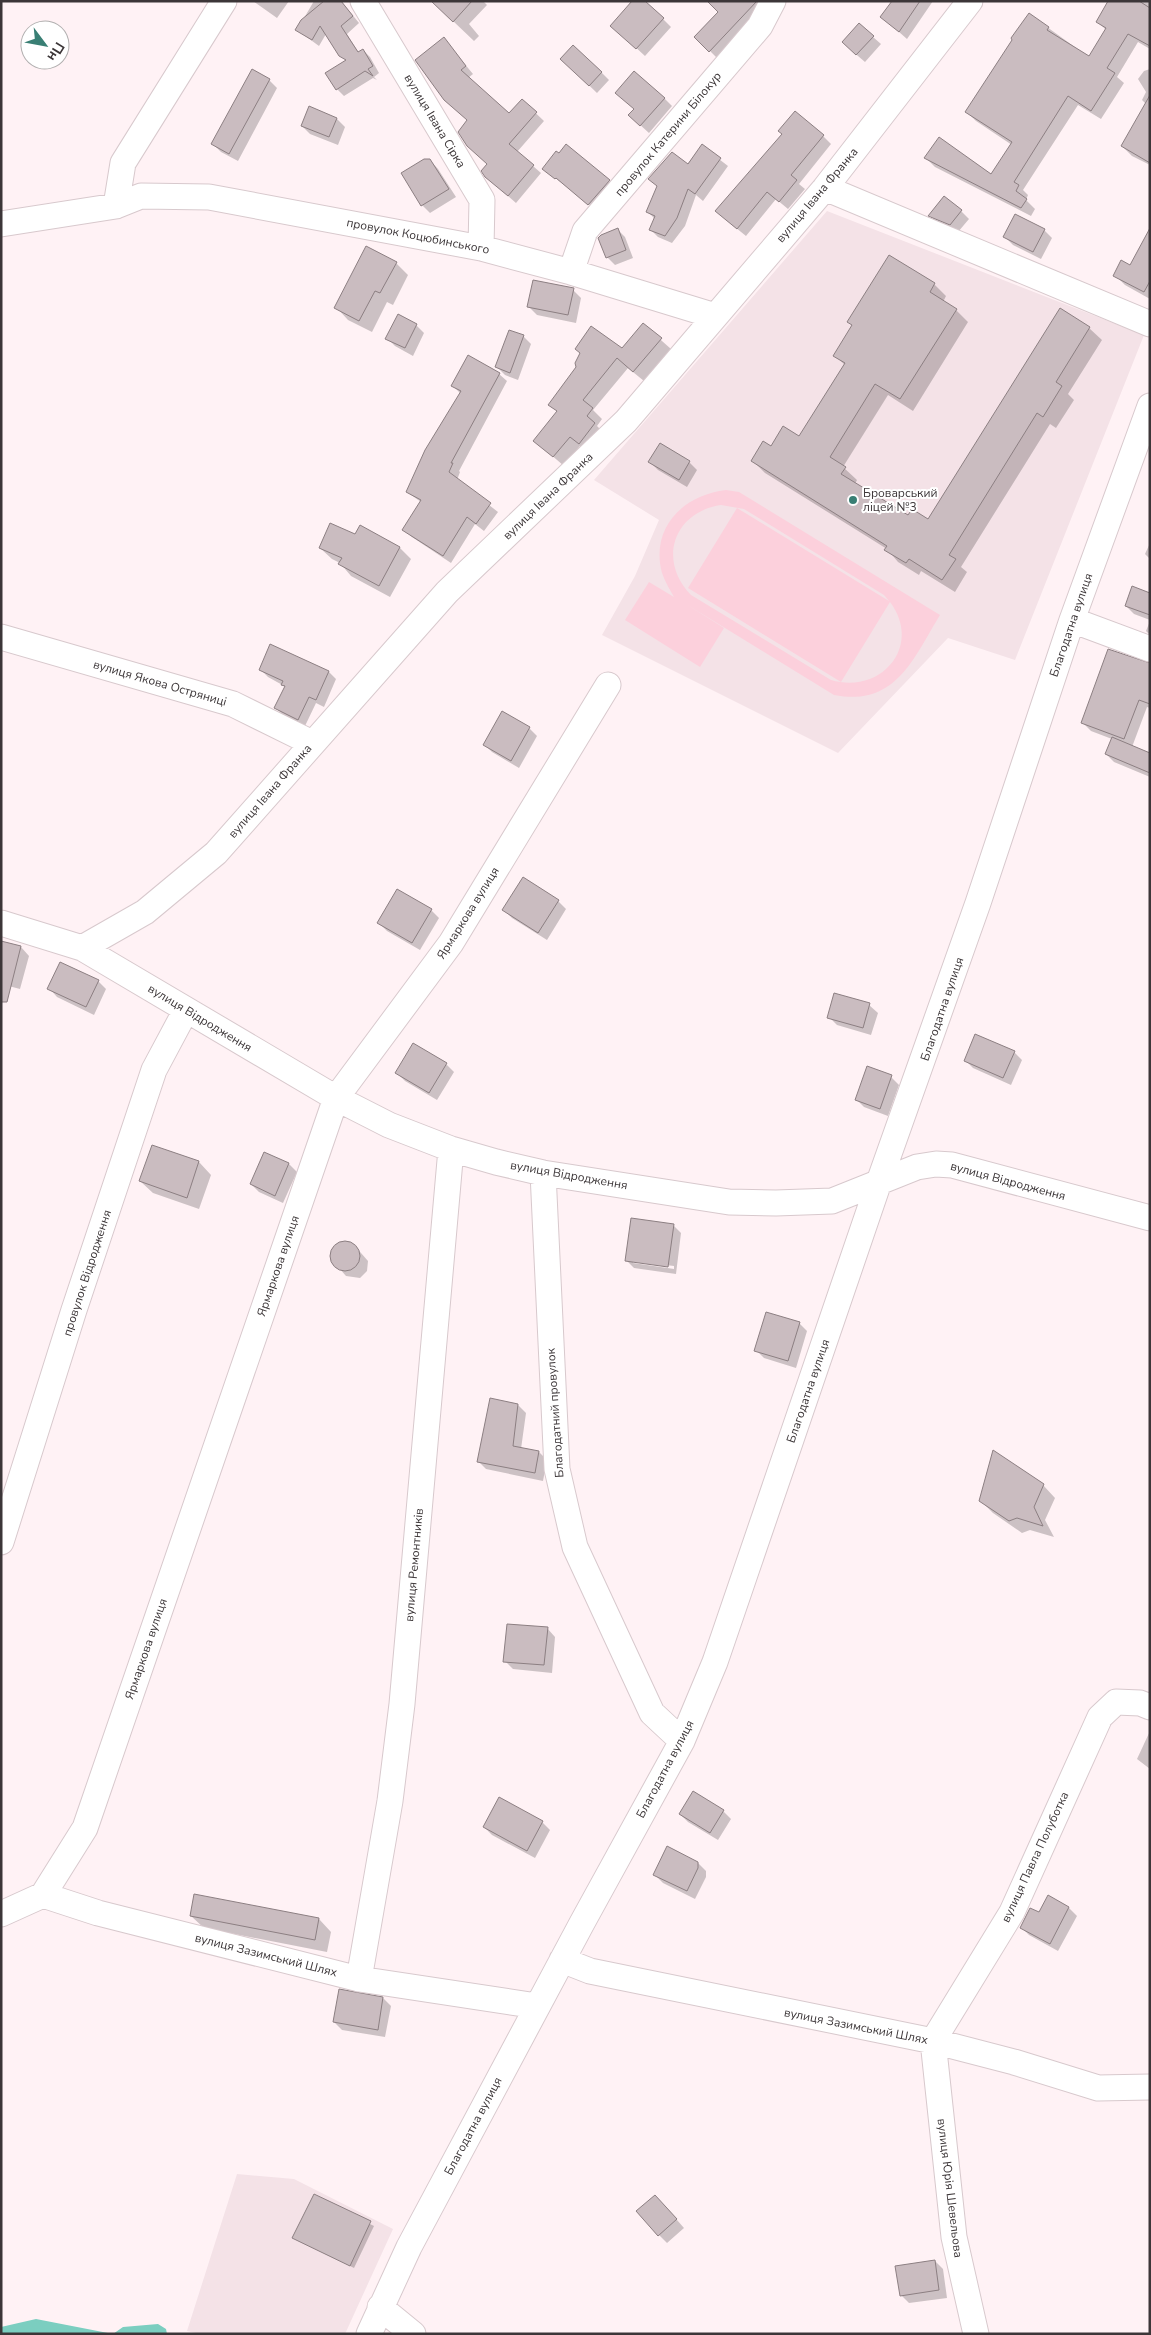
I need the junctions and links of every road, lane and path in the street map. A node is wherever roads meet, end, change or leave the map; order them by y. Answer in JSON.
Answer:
{"nodes":[{"id":1,"x":224,"y":1,"type":"edge"},
{"id":2,"x":363,"y":1,"type":"edge"},
{"id":3,"x":773,"y":1,"type":"edge"},
{"id":4,"x":970,"y":1,"type":"edge"},
{"id":5,"x":825,"y":188,"type":"junction"},
{"id":6,"x":116,"y":206,"type":"junction"},
{"id":7,"x":1,"y":224,"type":"edge"},
{"id":8,"x":481,"y":248,"type":"junction"},
{"id":9,"x":571,"y":272,"type":"junction"},
{"id":10,"x":715,"y":316,"type":"junction"},
{"id":11,"x":1150,"y":324,"type":"edge"},
{"id":12,"x":1150,"y":406,"type":"edge"},
{"id":13,"x":1072,"y":620,"type":"junction"},
{"id":14,"x":1,"y":637,"type":"edge"},
{"id":15,"x":1150,"y":649,"type":"edge"},
{"id":16,"x":608,"y":686,"type":"dead end"},
{"id":17,"x":312,"y":743,"type":"junction"},
{"id":18,"x":1,"y":923,"type":"edge"},
{"id":19,"x":82,"y":948,"type":"junction"},
{"id":20,"x":186,"y":1010,"type":"junction"},
{"id":21,"x":336,"y":1098,"type":"junction"},
{"id":22,"x":452,"y":1149,"type":"junction"},
{"id":23,"x":544,"y":1173,"type":"junction"},
{"id":24,"x":879,"y":1182,"type":"junction"},
{"id":25,"x":1150,"y":1218,"type":"edge"},
{"id":26,"x":1,"y":1542,"type":"edge"},
{"id":27,"x":1150,"y":1707,"type":"edge"},
{"id":28,"x":682,"y":1741,"type":"junction"},
{"id":29,"x":43,"y":1895,"type":"junction"},
{"id":30,"x":1,"y":1914,"type":"edge"},
{"id":31,"x":562,"y":1960,"type":"junction"},
{"id":32,"x":359,"y":1979,"type":"junction"},
{"id":33,"x":537,"y":2006,"type":"junction"},
{"id":34,"x":933,"y":2041,"type":"junction"},
{"id":35,"x":1150,"y":2088,"type":"edge"},
{"id":36,"x":380,"y":2307,"type":"junction"},
{"id":37,"x":369,"y":2334,"type":"edge"},
{"id":38,"x":413,"y":2334,"type":"edge"},
{"id":39,"x":976,"y":2334,"type":"edge"}],
"edges":[{"from":1,"to":6,"type":"street"},
{"from":2,"to":8,"type":"street","name":"вулиця Івана Сірка"},
{"from":3,"to":9,"type":"street","name":"провулок Катерини Білокур"},
{"from":4,"to":5,"type":"street","name":"вулиця Івана Франка"},
{"from":5,"to":10,"type":"street","name":"вулиця Івана Франка"},
{"from":5,"to":11,"type":"street"},
{"from":6,"to":7,"type":"street","name":"провулок Коцюбинського"},
{"from":6,"to":8,"type":"street","name":"провулок Коцюбинського"},
{"from":8,"to":9,"type":"street","name":"провулок Коцюбинського"},
{"from":9,"to":10,"type":"street","name":"провулок Коцюбинського"},
{"from":10,"to":17,"type":"street","name":"вулиця Івана Франка"},
{"from":12,"to":13,"type":"street","name":"Благодатна вулиця"},
{"from":13,"to":15,"type":"street"},
{"from":13,"to":24,"type":"street","name":"Благодатна вулиця"},
{"from":14,"to":17,"type":"street","name":"вулиця Якова Остряниці"},
{"from":16,"to":21,"type":"street","name":"Ярмаркова вулиця"},
{"from":17,"to":19,"type":"street","name":"вулиця Івана Франка"},
{"from":18,"to":19,"type":"street","name":"вулиця Відродження"},
{"from":19,"to":20,"type":"street","name":"вулиця Відродження"},
{"from":20,"to":21,"type":"street","name":"вулиця Відродження"},
{"from":20,"to":26,"type":"street","name":"провулок Відродження"},
{"from":21,"to":22,"type":"street","name":"вулиця Відродження"},
{"from":21,"to":29,"type":"street","name":"Ярмаркова вулиця"},
{"from":22,"to":23,"type":"street","name":"вулиця Відродження"},
{"from":22,"to":32,"type":"street","name":"вулиця Ремонтників"},
{"from":23,"to":24,"type":"street","name":"вулиця Відродження"},
{"from":23,"to":28,"type":"street","name":"Благодатний провулок"},
{"from":24,"to":25,"type":"street","name":"вулиця Відродження"},
{"from":24,"to":28,"type":"street","name":"Благодатна вулиця"},
{"from":27,"to":34,"type":"street","name":"вулиця Павла Полуботка"},
{"from":28,"to":31,"type":"street","name":"Благодатна вулиця"},
{"from":29,"to":30,"type":"street"},
{"from":29,"to":32,"type":"street","name":"вулиця Зазимський Шлях"},
{"from":31,"to":33,"type":"street","name":"Благодатна вулиця"},
{"from":31,"to":34,"type":"street","name":"вулиця Зазимський Шлях"},
{"from":32,"to":33,"type":"street","name":"вулиця Зазимський Шлях"},
{"from":33,"to":36,"type":"street","name":"Благодатна вулиця"},
{"from":34,"to":35,"type":"street","name":"вулиця Зазимський Шлях"},
{"from":34,"to":39,"type":"street","name":"вулиця Юрія Шевельова"},
{"from":36,"to":37,"type":"street","name":"Благодатна вулиця"},
{"from":36,"to":38,"type":"street"}]}
